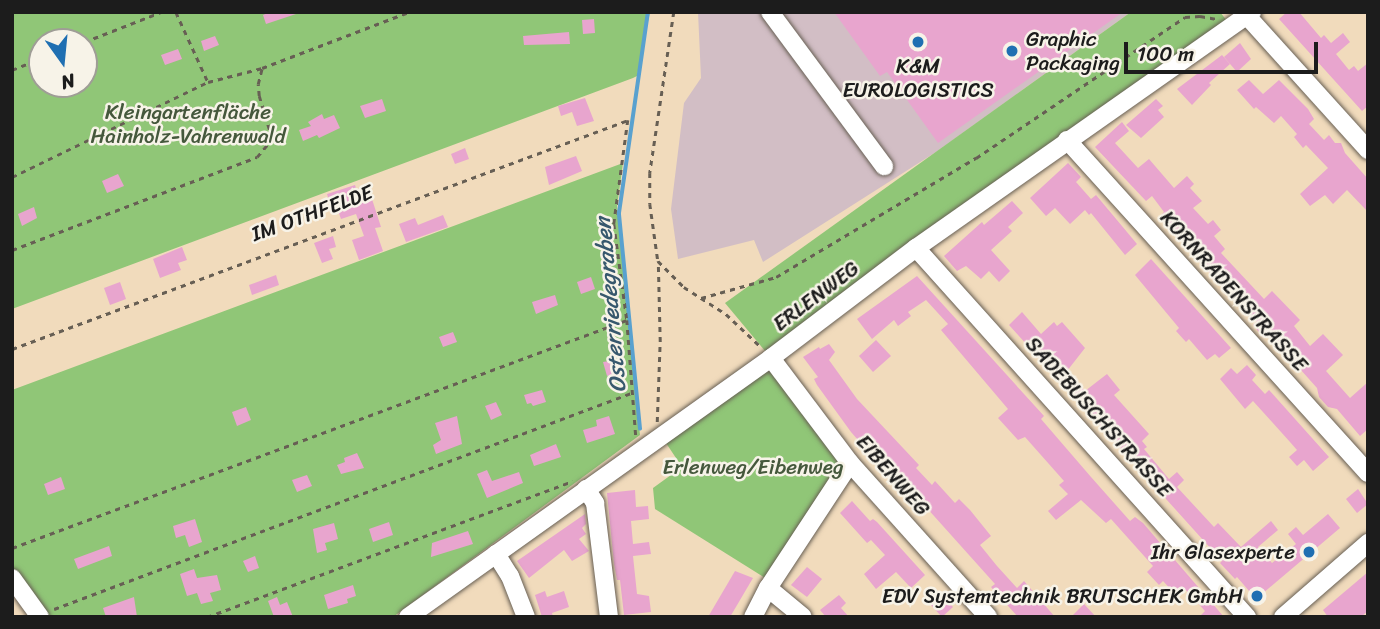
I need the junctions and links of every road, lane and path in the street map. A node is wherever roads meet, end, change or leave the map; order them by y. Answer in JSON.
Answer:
{"nodes":[{"id":1,"x":161,"y":12,"type":"edge"},
{"id":2,"x":176,"y":12,"type":"edge"},
{"id":3,"x":410,"y":12,"type":"edge"},
{"id":4,"x":674,"y":12,"type":"edge"},
{"id":5,"x":770,"y":12,"type":"edge"},
{"id":6,"x":1249,"y":14,"type":"edge"},
{"id":7,"x":1231,"y":26,"type":"junction"},
{"id":8,"x":98,"y":37,"type":"edge"},
{"id":9,"x":262,"y":68,"type":"junction"},
{"id":10,"x":208,"y":82,"type":"junction"},
{"id":11,"x":1067,"y":140,"type":"junction"},
{"id":12,"x":1368,"y":150,"type":"edge"},
{"id":13,"x":884,"y":166,"type":"dead end"},
{"id":14,"x":12,"y":177,"type":"edge"},
{"id":15,"x":916,"y":248,"type":"junction"},
{"id":16,"x":12,"y":250,"type":"edge"},
{"id":17,"x":658,"y":261,"type":"junction"},
{"id":18,"x":701,"y":298,"type":"junction"},
{"id":19,"x":627,"y":320,"type":"junction"},
{"id":20,"x":12,"y":349,"type":"edge"},
{"id":21,"x":771,"y":358,"type":"junction"},
{"id":22,"x":631,"y":393,"type":"junction"},
{"id":23,"x":663,"y":433,"type":"junction"},
{"id":24,"x":638,"y":450,"type":"junction"},
{"id":25,"x":850,"y":463,"type":"junction"},
{"id":26,"x":1368,"y":473,"type":"edge"},
{"id":27,"x":586,"y":489,"type":"junction"},
{"id":28,"x":1368,"y":543,"type":"edge"},
{"id":29,"x":12,"y":548,"type":"edge"},
{"id":30,"x":496,"y":554,"type":"junction"},
{"id":31,"x":12,"y":578,"type":"edge"},
{"id":32,"x":768,"y":588,"type":"junction"},
{"id":33,"x":39,"y":616,"type":"edge"},
{"id":34,"x":206,"y":617,"type":"edge"},
{"id":35,"x":408,"y":617,"type":"edge"},
{"id":36,"x":526,"y":617,"type":"edge"},
{"id":37,"x":609,"y":617,"type":"edge"},
{"id":38,"x":753,"y":617,"type":"edge"},
{"id":39,"x":803,"y":617,"type":"edge"},
{"id":40,"x":988,"y":617,"type":"edge"},
{"id":41,"x":1247,"y":617,"type":"edge"},
{"id":42,"x":1283,"y":617,"type":"edge"}],
"edges":[{"from":1,"to":8,"type":"path"},
{"from":2,"to":10,"type":"path"},
{"from":3,"to":9,"type":"path"},
{"from":4,"to":17,"type":"path"},
{"from":5,"to":13,"type":"street"},
{"from":6,"to":7,"type":"street","name":"ERLENWEG"},
{"from":6,"to":12,"type":"street"},
{"from":7,"to":11,"type":"street","name":"ERLENWEG"},
{"from":7,"to":18,"type":"path"},
{"from":9,"to":10,"type":"path"},
{"from":9,"to":16,"type":"path"},
{"from":10,"to":14,"type":"path"},
{"from":11,"to":15,"type":"street","name":"ERLENWEG"},
{"from":11,"to":26,"type":"street","name":"KORNRADENSTRASSE"},
{"from":15,"to":21,"type":"street","name":"ERLENWEG"},
{"from":15,"to":41,"type":"street","name":"SADEBUSCHSTRASSE"},
{"from":17,"to":18,"type":"path"},
{"from":17,"to":23,"type":"path"},
{"from":18,"to":21,"type":"path"},
{"from":19,"to":20,"type":"path","name":"IM OTHFELDE"},
{"from":19,"to":22,"type":"path"},
{"from":19,"to":29,"type":"path"},
{"from":21,"to":23,"type":"street","name":"ERLENWEG"},
{"from":21,"to":25,"type":"street","name":"EIBENWEG"},
{"from":22,"to":24,"type":"path"},
{"from":22,"to":33,"type":"path"},
{"from":23,"to":24,"type":"street","name":"ERLENWEG"},
{"from":24,"to":27,"type":"street","name":"ERLENWEG"},
{"from":25,"to":32,"type":"street"},
{"from":25,"to":40,"type":"street","name":"EIBENWEG"},
{"from":27,"to":30,"type":"street","name":"ERLENWEG"},
{"from":27,"to":34,"type":"path"},
{"from":27,"to":37,"type":"street"},
{"from":28,"to":42,"type":"street"},
{"from":30,"to":35,"type":"street","name":"ERLENWEG"},
{"from":30,"to":36,"type":"street"},
{"from":31,"to":33,"type":"street"},
{"from":32,"to":38,"type":"street"},
{"from":32,"to":39,"type":"street"}]}
